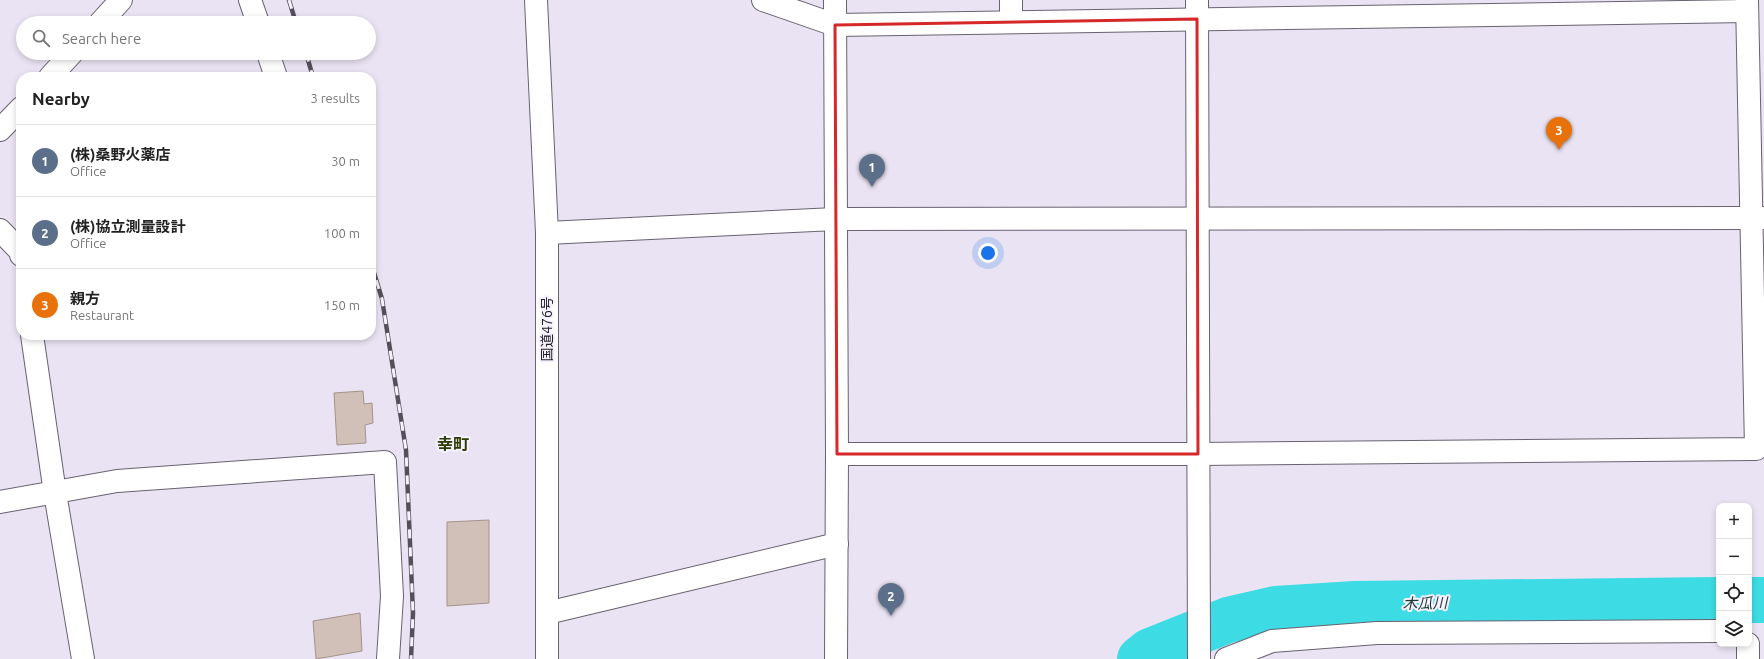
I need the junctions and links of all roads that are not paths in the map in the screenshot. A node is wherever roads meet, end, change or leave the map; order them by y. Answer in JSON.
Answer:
{"nodes":[{"id":1,"x":121,"y":0,"type":"edge"},
{"id":2,"x":250,"y":0,"type":"edge"},
{"id":3,"x":536,"y":0,"type":"edge"},
{"id":4,"x":541,"y":0,"type":"edge"},
{"id":5,"x":763,"y":0,"type":"edge"},
{"id":6,"x":835,"y":0,"type":"edge"},
{"id":7,"x":1011,"y":0,"type":"edge"},
{"id":8,"x":1747,"y":6,"type":"edge"},
{"id":9,"x":1565,"y":7,"type":"edge"},
{"id":10,"x":1387,"y":8,"type":"edge"},
{"id":11,"x":1197,"y":10,"type":"edge"},
{"id":12,"x":106,"y":16,"type":"edge"},
{"id":13,"x":256,"y":16,"type":"edge"},
{"id":14,"x":1011,"y":22,"type":"junction"},
{"id":15,"x":835,"y":25,"type":"junction"},
{"id":16,"x":66,"y":60,"type":"edge"},
{"id":17,"x":270,"y":60,"type":"edge"},
{"id":18,"x":55,"y":72,"type":"edge"},
{"id":19,"x":274,"y":72,"type":"edge"},
{"id":20,"x":16,"y":113,"type":"edge"},
{"id":21,"x":0,"y":130,"type":"edge"},
{"id":22,"x":1758,"y":217,"type":"edge"},
{"id":23,"x":1197,"y":218,"type":"junction"},
{"id":24,"x":835,"y":219,"type":"junction"},
{"id":25,"x":0,"y":230,"type":"edge"},
{"id":26,"x":547,"y":233,"type":"junction"},
{"id":27,"x":16,"y":248,"type":"edge"},
{"id":28,"x":33,"y":340,"type":"edge"},
{"id":29,"x":837,"y":454,"type":"junction"},
{"id":30,"x":1198,"y":454,"type":"junction"},
{"id":31,"x":55,"y":493,"type":"junction"},
{"id":32,"x":0,"y":502,"type":"edge"},
{"id":33,"x":837,"y":544,"type":"junction"},
{"id":34,"x":547,"y":613,"type":"junction"},
{"id":35,"x":1716,"y":631,"type":"edge"},
{"id":36,"x":1748,"y":647,"type":"edge"},
{"id":37,"x":1199,"y":657,"type":"edge"},
{"id":38,"x":83,"y":659,"type":"edge"},
{"id":39,"x":388,"y":659,"type":"edge"},
{"id":40,"x":547,"y":659,"type":"edge"},
{"id":41,"x":836,"y":659,"type":"edge"},
{"id":42,"x":1226,"y":659,"type":"edge"},
{"id":43,"x":1748,"y":659,"type":"edge"}],
"edges":[{"from":1,"to":12,"type":"main road"},
{"from":2,"to":13,"type":"main road"},
{"from":3,"to":4,"type":"main road"},
{"from":3,"to":26,"type":"main road","name":"国道476号"},
{"from":5,"to":15,"type":"main road"},
{"from":6,"to":15,"type":"main road"},
{"from":7,"to":14,"type":"main road"},
{"from":8,"to":9,"type":"main road"},
{"from":8,"to":22,"type":"main road"},
{"from":9,"to":10,"type":"main road"},
{"from":10,"to":11,"type":"main road"},
{"from":11,"to":14,"type":"main road"},
{"from":11,"to":23,"type":"main road"},
{"from":14,"to":15,"type":"main road"},
{"from":15,"to":24,"type":"main road"},
{"from":16,"to":18,"type":"main road"},
{"from":17,"to":19,"type":"main road"},
{"from":20,"to":21,"type":"main road"},
{"from":22,"to":23,"type":"main road"},
{"from":22,"to":30,"type":"main road"},
{"from":23,"to":24,"type":"main road"},
{"from":23,"to":30,"type":"main road"},
{"from":24,"to":26,"type":"main road"},
{"from":24,"to":29,"type":"main road"},
{"from":25,"to":27,"type":"main road"},
{"from":26,"to":34,"type":"main road","name":"国道476号"},
{"from":28,"to":31,"type":"main road"},
{"from":29,"to":30,"type":"main road"},
{"from":29,"to":33,"type":"main road"},
{"from":30,"to":37,"type":"main road"},
{"from":31,"to":32,"type":"main road"},
{"from":31,"to":38,"type":"main road"},
{"from":31,"to":39,"type":"main road"},
{"from":33,"to":34,"type":"main road"},
{"from":33,"to":41,"type":"main road"},
{"from":34,"to":40,"type":"main road","name":"国道476号"},
{"from":35,"to":42,"type":"main road"},
{"from":36,"to":43,"type":"main road"}]}
